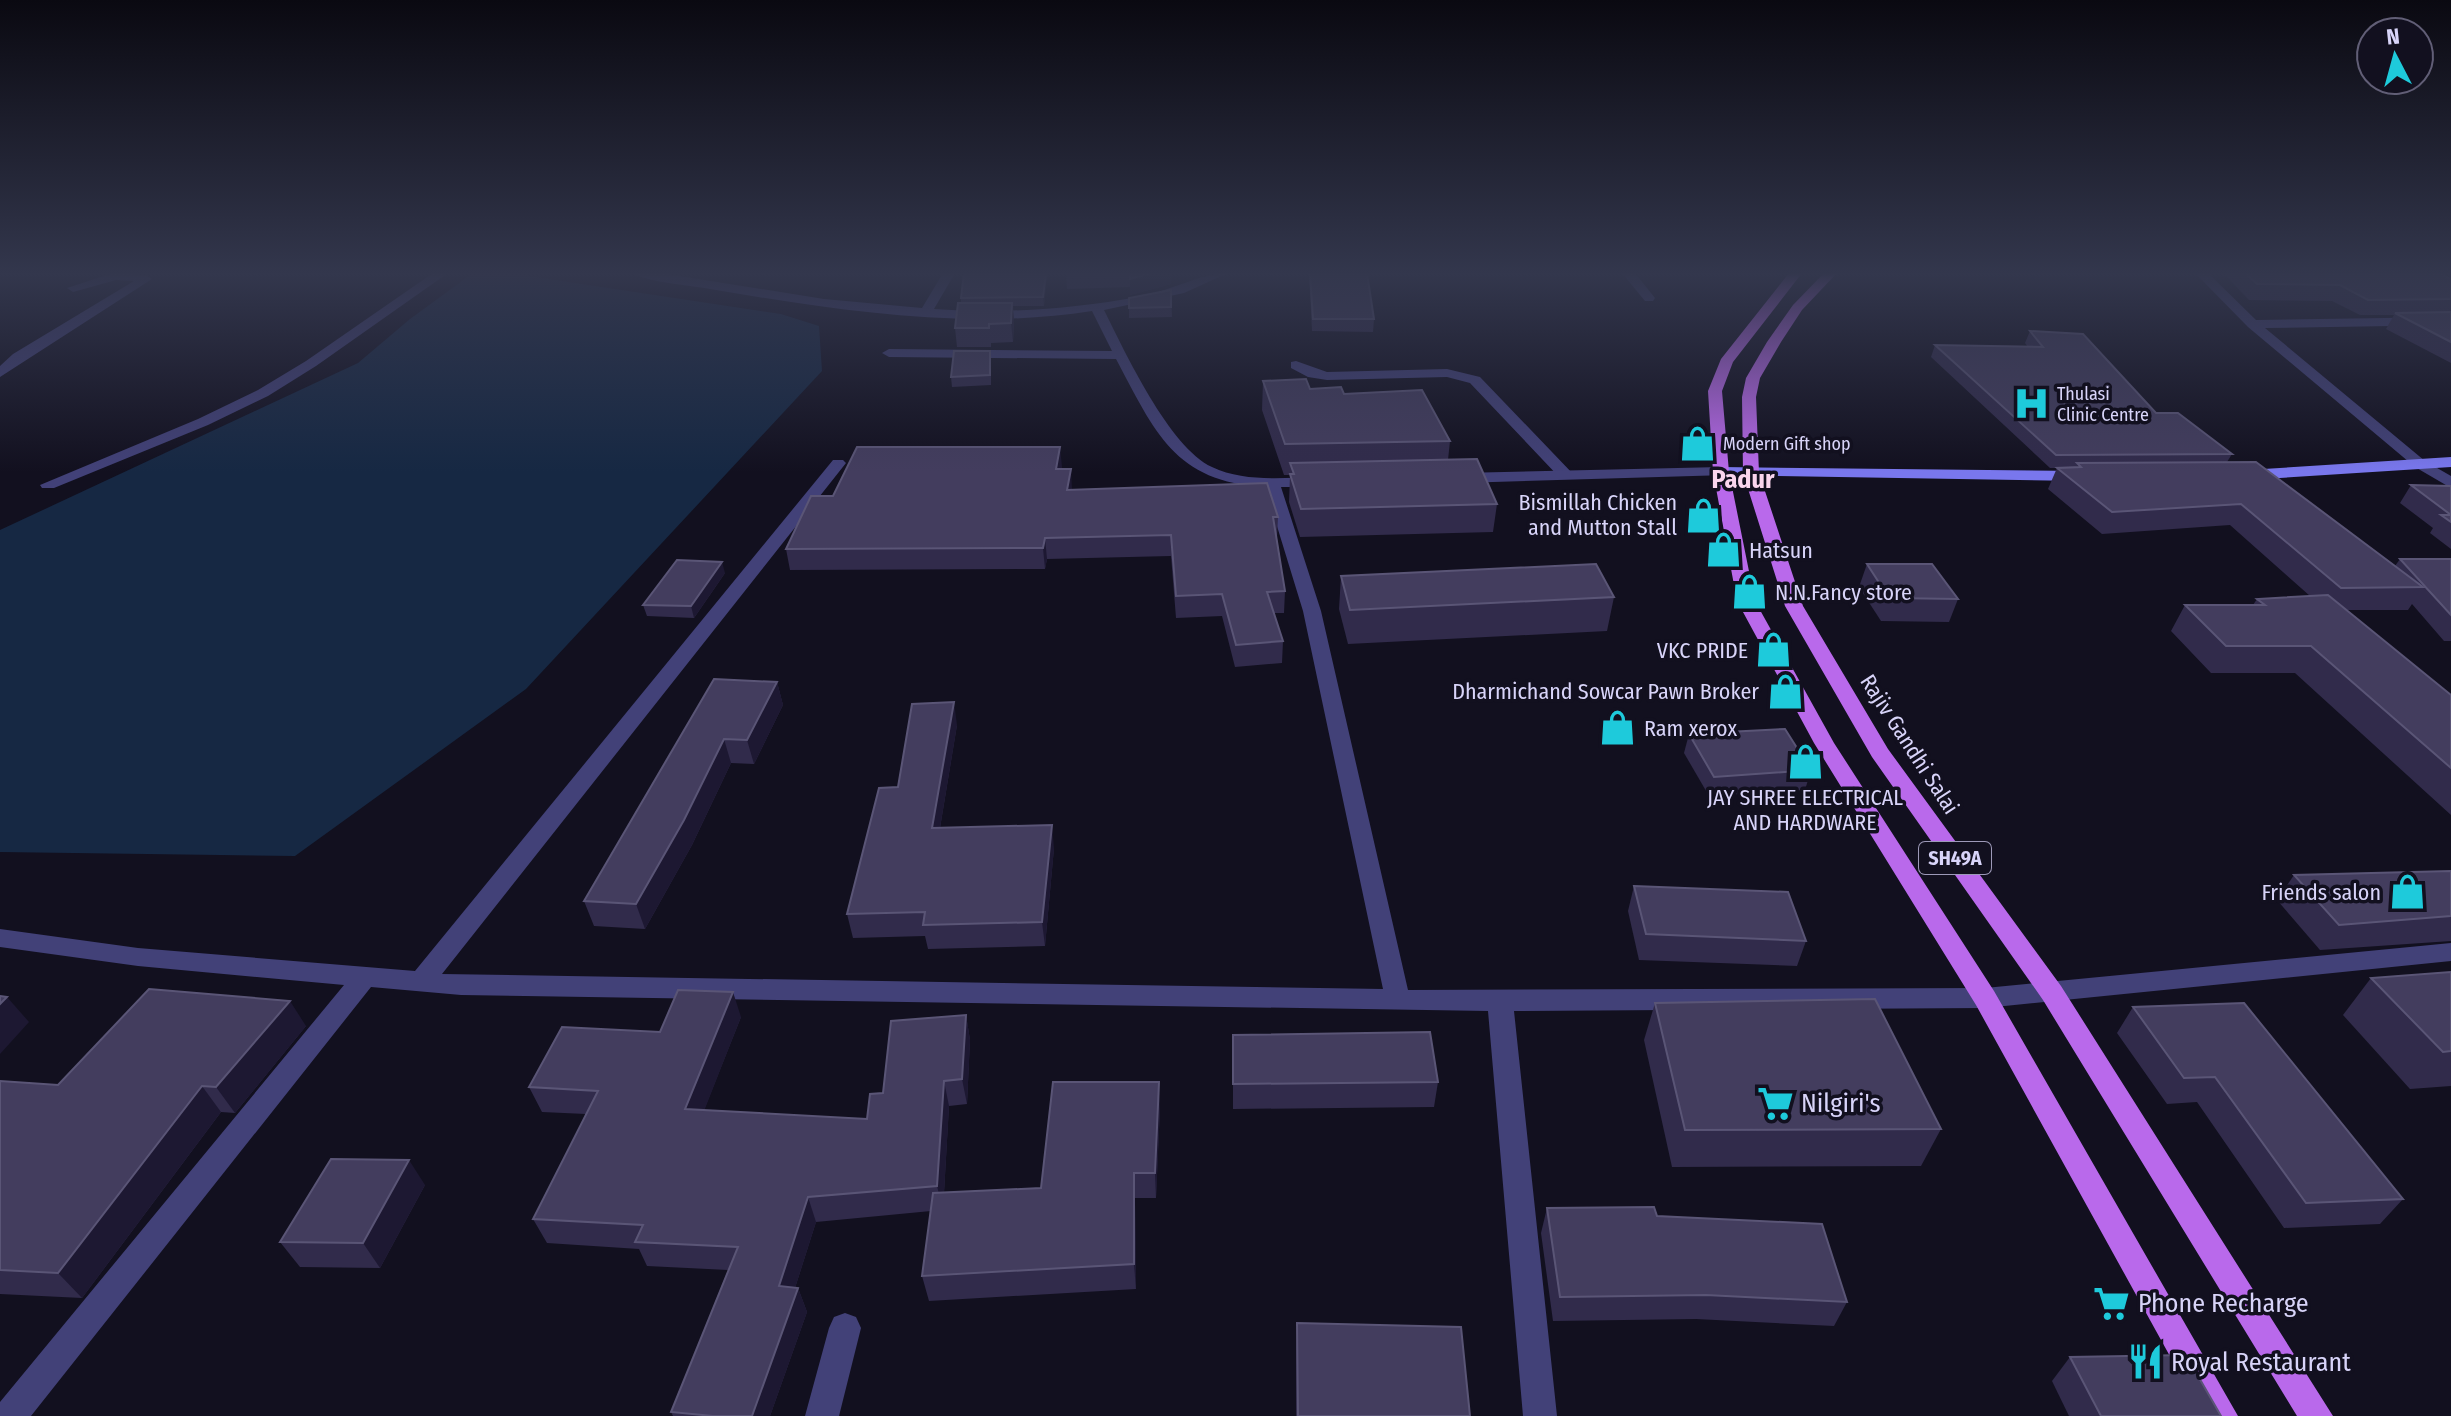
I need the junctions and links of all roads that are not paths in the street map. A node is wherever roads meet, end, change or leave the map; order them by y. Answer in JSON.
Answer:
{"nodes":[{"id":1,"x":47,"y":339,"type":"edge"},
{"id":2,"x":344,"y":339,"type":"edge"},
{"id":3,"x":1112,"y":339,"type":"edge"},
{"id":4,"x":1742,"y":339,"type":"edge"},
{"id":5,"x":1777,"y":339,"type":"edge"},
{"id":6,"x":2271,"y":339,"type":"edge"},
{"id":7,"x":889,"y":353,"type":"dead end"},
{"id":8,"x":1120,"y":355,"type":"junction"},
{"id":9,"x":1296,"y":365,"type":"dead end"},
{"id":10,"x":0,"y":373,"type":"edge"},
{"id":11,"x":2451,"y":462,"type":"edge"},
{"id":12,"x":838,"y":463,"type":"dead end"},
{"id":13,"x":2420,"y":464,"type":"junction"},
{"id":14,"x":1721,"y":472,"type":"junction"},
{"id":15,"x":1751,"y":473,"type":"junction"},
{"id":16,"x":1566,"y":475,"type":"junction"},
{"id":17,"x":2090,"y":476,"type":"edge"},
{"id":18,"x":2225,"y":476,"type":"edge"},
{"id":19,"x":1442,"y":478,"type":"edge"},
{"id":20,"x":1334,"y":481,"type":"edge"},
{"id":21,"x":1272,"y":483,"type":"junction"},
{"id":22,"x":2451,"y":483,"type":"edge"},
{"id":23,"x":48,"y":485,"type":"dead end"},
{"id":24,"x":0,"y":938,"type":"edge"},
{"id":25,"x":2451,"y":952,"type":"edge"},
{"id":26,"x":365,"y":977,"type":"junction"},
{"id":27,"x":421,"y":982,"type":"junction"},
{"id":28,"x":2052,"y":993,"type":"junction"},
{"id":29,"x":1397,"y":997,"type":"junction"},
{"id":30,"x":1985,"y":998,"type":"junction"},
{"id":31,"x":1500,"y":1001,"type":"junction"},
{"id":32,"x":845,"y":1328,"type":"dead end"},
{"id":33,"x":10,"y":1416,"type":"edge"},
{"id":34,"x":822,"y":1416,"type":"edge"},
{"id":35,"x":1540,"y":1416,"type":"edge"},
{"id":36,"x":2221,"y":1416,"type":"edge"},
{"id":37,"x":2316,"y":1416,"type":"edge"}],
"edges":[{"from":1,"to":10,"type":"street"},
{"from":2,"to":23,"type":"street"},
{"from":3,"to":8,"type":"street"},
{"from":4,"to":14,"type":"main road","number":"SH49A"},
{"from":5,"to":15,"type":"main road","name":"Rajiv Gandhi Salai","number":"SH49A"},
{"from":6,"to":13,"type":"street"},
{"from":7,"to":8,"type":"street"},
{"from":8,"to":21,"type":"street"},
{"from":9,"to":16,"type":"street"},
{"from":11,"to":13,"type":"street"},
{"from":12,"to":27,"type":"street"},
{"from":13,"to":18,"type":"street"},
{"from":13,"to":22,"type":"street"},
{"from":14,"to":15,"type":"street"},
{"from":14,"to":16,"type":"street"},
{"from":14,"to":30,"type":"main road","number":"SH49A"},
{"from":15,"to":17,"type":"street"},
{"from":15,"to":28,"type":"main road","name":"Rajiv Gandhi Salai","number":"SH49A"},
{"from":16,"to":19,"type":"street"},
{"from":20,"to":21,"type":"street"},
{"from":21,"to":29,"type":"street"},
{"from":24,"to":26,"type":"street"},
{"from":25,"to":28,"type":"street"},
{"from":26,"to":27,"type":"street"},
{"from":26,"to":33,"type":"street"},
{"from":27,"to":29,"type":"street"},
{"from":28,"to":30,"type":"street"},
{"from":28,"to":37,"type":"main road","name":"Rajiv Gandhi Salai","number":"SH49A"},
{"from":29,"to":31,"type":"street"},
{"from":30,"to":31,"type":"street"},
{"from":30,"to":36,"type":"main road","number":"SH49A"},
{"from":31,"to":35,"type":"street"},
{"from":32,"to":34,"type":"street"}]}
